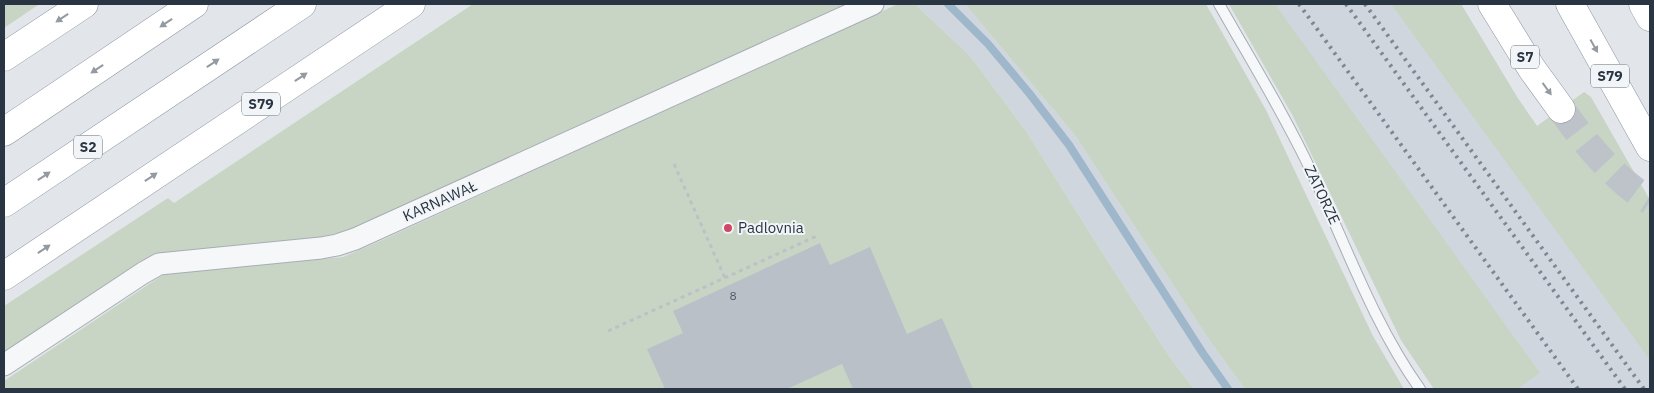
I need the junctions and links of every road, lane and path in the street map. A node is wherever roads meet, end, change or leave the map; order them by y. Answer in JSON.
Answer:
{"nodes":[{"id":1,"x":84,"y":4,"type":"edge"},
{"id":2,"x":194,"y":4,"type":"edge"},
{"id":3,"x":302,"y":4,"type":"edge"},
{"id":4,"x":411,"y":4,"type":"edge"},
{"id":5,"x":873,"y":4,"type":"edge"},
{"id":6,"x":1219,"y":4,"type":"edge"},
{"id":7,"x":1492,"y":4,"type":"edge"},
{"id":8,"x":1570,"y":4,"type":"edge"},
{"id":9,"x":1642,"y":4,"type":"edge"},
{"id":10,"x":1650,"y":17,"type":"edge"},
{"id":11,"x":4,"y":57,"type":"edge"},
{"id":12,"x":1561,"y":109,"type":"tunnel mouth"},
{"id":13,"x":4,"y":132,"type":"edge"},
{"id":14,"x":1650,"y":147,"type":"edge"},
{"id":15,"x":674,"y":164,"type":"dead end"},
{"id":16,"x":4,"y":203,"type":"edge"},
{"id":17,"x":819,"y":235,"type":"dead end"},
{"id":18,"x":4,"y":276,"type":"edge"},
{"id":19,"x":725,"y":278,"type":"junction"},
{"id":20,"x":608,"y":331,"type":"dead end"},
{"id":21,"x":4,"y":365,"type":"edge"},
{"id":22,"x":1420,"y":389,"type":"edge"}],
"edges":[{"from":1,"to":11,"type":"highway","one_way":true},
{"from":2,"to":13,"type":"highway","one_way":true},
{"from":16,"to":3,"type":"highway","number":"S2","one_way":true},
{"from":18,"to":4,"type":"highway","number":"S79","one_way":true},
{"from":5,"to":21,"type":"street","name":"KARNAWAŁ"},
{"from":6,"to":22,"type":"lane","name":"ZATORZE"},
{"from":7,"to":12,"type":"highway","number":"S7","one_way":true},
{"from":8,"to":14,"type":"highway","number":"S79","one_way":true},
{"from":9,"to":10,"type":"highway"},
{"from":15,"to":19,"type":"path"},
{"from":17,"to":19,"type":"path"},
{"from":19,"to":20,"type":"path"}]}
